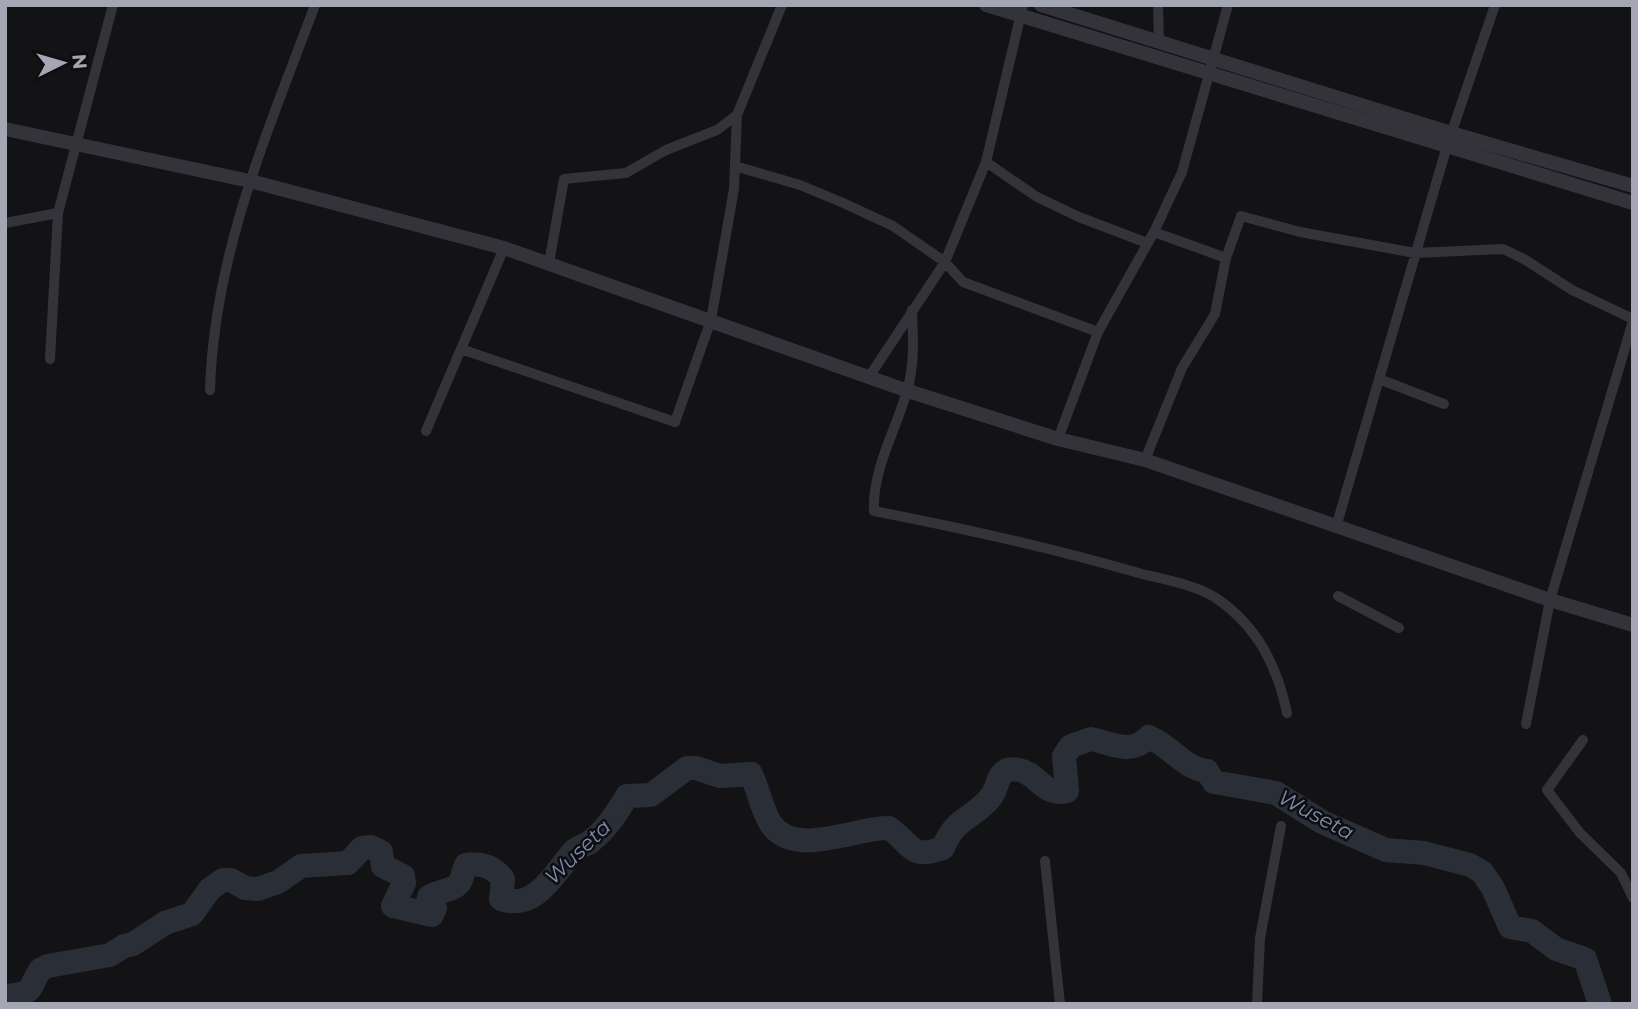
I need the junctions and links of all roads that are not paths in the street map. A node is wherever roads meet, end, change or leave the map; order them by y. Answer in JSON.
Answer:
{"nodes":[{"id":1,"x":113,"y":5,"type":"edge"},
{"id":2,"x":315,"y":5,"type":"edge"},
{"id":3,"x":782,"y":5,"type":"edge"},
{"id":4,"x":986,"y":5,"type":"edge"},
{"id":5,"x":1041,"y":5,"type":"edge"},
{"id":6,"x":1157,"y":5,"type":"edge"},
{"id":7,"x":1228,"y":5,"type":"edge"},
{"id":8,"x":1495,"y":5,"type":"edge"},
{"id":9,"x":1021,"y":10,"type":"edge"},
{"id":10,"x":1159,"y":43,"type":"junction"},
{"id":11,"x":1213,"y":60,"type":"junction"},
{"id":12,"x":1209,"y":75,"type":"junction"},
{"id":13,"x":737,"y":115,"type":"junction"},
{"id":14,"x":5,"y":130,"type":"edge"},
{"id":15,"x":1449,"y":140,"type":"junction"},
{"id":16,"x":77,"y":145,"type":"junction"},
{"id":17,"x":986,"y":162,"type":"junction"},
{"id":18,"x":735,"y":166,"type":"junction"},
{"id":19,"x":250,"y":181,"type":"junction"},
{"id":20,"x":1633,"y":186,"type":"edge"},
{"id":21,"x":1633,"y":203,"type":"edge"},
{"id":22,"x":58,"y":213,"type":"junction"},
{"id":23,"x":5,"y":223,"type":"edge"},
{"id":24,"x":1154,"y":232,"type":"junction"},
{"id":25,"x":1147,"y":243,"type":"junction"},
{"id":26,"x":504,"y":248,"type":"junction"},
{"id":27,"x":1415,"y":253,"type":"junction"},
{"id":28,"x":1226,"y":258,"type":"junction"},
{"id":29,"x":944,"y":262,"type":"junction"},
{"id":30,"x":549,"y":263,"type":"junction"},
{"id":31,"x":912,"y":310,"type":"junction"},
{"id":32,"x":711,"y":320,"type":"junction"},
{"id":33,"x":1633,"y":320,"type":"edge"},
{"id":34,"x":1098,"y":332,"type":"junction"},
{"id":35,"x":461,"y":349,"type":"junction"},
{"id":36,"x":50,"y":359,"type":"dead end"},
{"id":37,"x":869,"y":377,"type":"junction"},
{"id":38,"x":1379,"y":379,"type":"junction"},
{"id":39,"x":210,"y":390,"type":"dead end"},
{"id":40,"x":908,"y":391,"type":"junction"},
{"id":41,"x":1444,"y":404,"type":"dead end"},
{"id":42,"x":426,"y":430,"type":"dead end"},
{"id":43,"x":1058,"y":439,"type":"junction"},
{"id":44,"x":1145,"y":460,"type":"junction"},
{"id":45,"x":1336,"y":527,"type":"junction"},
{"id":46,"x":1338,"y":596,"type":"dead end"},
{"id":47,"x":1550,"y":600,"type":"junction"},
{"id":48,"x":1633,"y":625,"type":"edge"},
{"id":49,"x":1399,"y":628,"type":"dead end"},
{"id":50,"x":1287,"y":712,"type":"dead end"},
{"id":51,"x":1526,"y":724,"type":"dead end"},
{"id":52,"x":1583,"y":740,"type":"dead end"},
{"id":53,"x":1281,"y":826,"type":"dead end"},
{"id":54,"x":1045,"y":861,"type":"dead end"},
{"id":55,"x":1633,"y":898,"type":"edge"},
{"id":56,"x":1060,"y":1004,"type":"edge"},
{"id":57,"x":1257,"y":1004,"type":"edge"}],
"edges":[{"from":1,"to":16,"type":"street"},
{"from":2,"to":19,"type":"street"},
{"from":3,"to":13,"type":"street"},
{"from":4,"to":9,"type":"street"},
{"from":5,"to":10,"type":"street"},
{"from":6,"to":10,"type":"street"},
{"from":7,"to":11,"type":"street"},
{"from":8,"to":15,"type":"street"},
{"from":9,"to":12,"type":"street"},
{"from":9,"to":17,"type":"street"},
{"from":10,"to":11,"type":"street"},
{"from":11,"to":12,"type":"street"},
{"from":11,"to":15,"type":"street"},
{"from":12,"to":15,"type":"street"},
{"from":12,"to":24,"type":"street"},
{"from":13,"to":18,"type":"street"},
{"from":13,"to":30,"type":"street"},
{"from":14,"to":16,"type":"street"},
{"from":15,"to":20,"type":"street"},
{"from":15,"to":21,"type":"street"},
{"from":15,"to":27,"type":"street"},
{"from":16,"to":19,"type":"street"},
{"from":16,"to":22,"type":"street"},
{"from":17,"to":25,"type":"street"},
{"from":17,"to":29,"type":"street"},
{"from":18,"to":29,"type":"street"},
{"from":18,"to":32,"type":"street"},
{"from":19,"to":26,"type":"street"},
{"from":19,"to":39,"type":"street"},
{"from":22,"to":23,"type":"street"},
{"from":22,"to":36,"type":"street"},
{"from":24,"to":25,"type":"street"},
{"from":24,"to":28,"type":"street"},
{"from":25,"to":34,"type":"street"},
{"from":26,"to":30,"type":"street"},
{"from":26,"to":35,"type":"street"},
{"from":27,"to":28,"type":"street"},
{"from":27,"to":33,"type":"street"},
{"from":27,"to":38,"type":"street"},
{"from":28,"to":44,"type":"street"},
{"from":29,"to":31,"type":"street"},
{"from":29,"to":34,"type":"street"},
{"from":30,"to":32,"type":"street"},
{"from":31,"to":37,"type":"street"},
{"from":31,"to":40,"type":"street"},
{"from":32,"to":35,"type":"street"},
{"from":32,"to":37,"type":"street"},
{"from":33,"to":47,"type":"street"},
{"from":34,"to":43,"type":"street"},
{"from":35,"to":42,"type":"street"},
{"from":37,"to":40,"type":"street"},
{"from":38,"to":41,"type":"street"},
{"from":38,"to":45,"type":"street"},
{"from":40,"to":43,"type":"street"},
{"from":40,"to":50,"type":"street"},
{"from":43,"to":44,"type":"street"},
{"from":44,"to":45,"type":"street"},
{"from":45,"to":47,"type":"street"},
{"from":46,"to":49,"type":"street"},
{"from":47,"to":48,"type":"street"},
{"from":47,"to":51,"type":"street"},
{"from":52,"to":55,"type":"street"},
{"from":53,"to":57,"type":"street"},
{"from":54,"to":56,"type":"street"}]}
